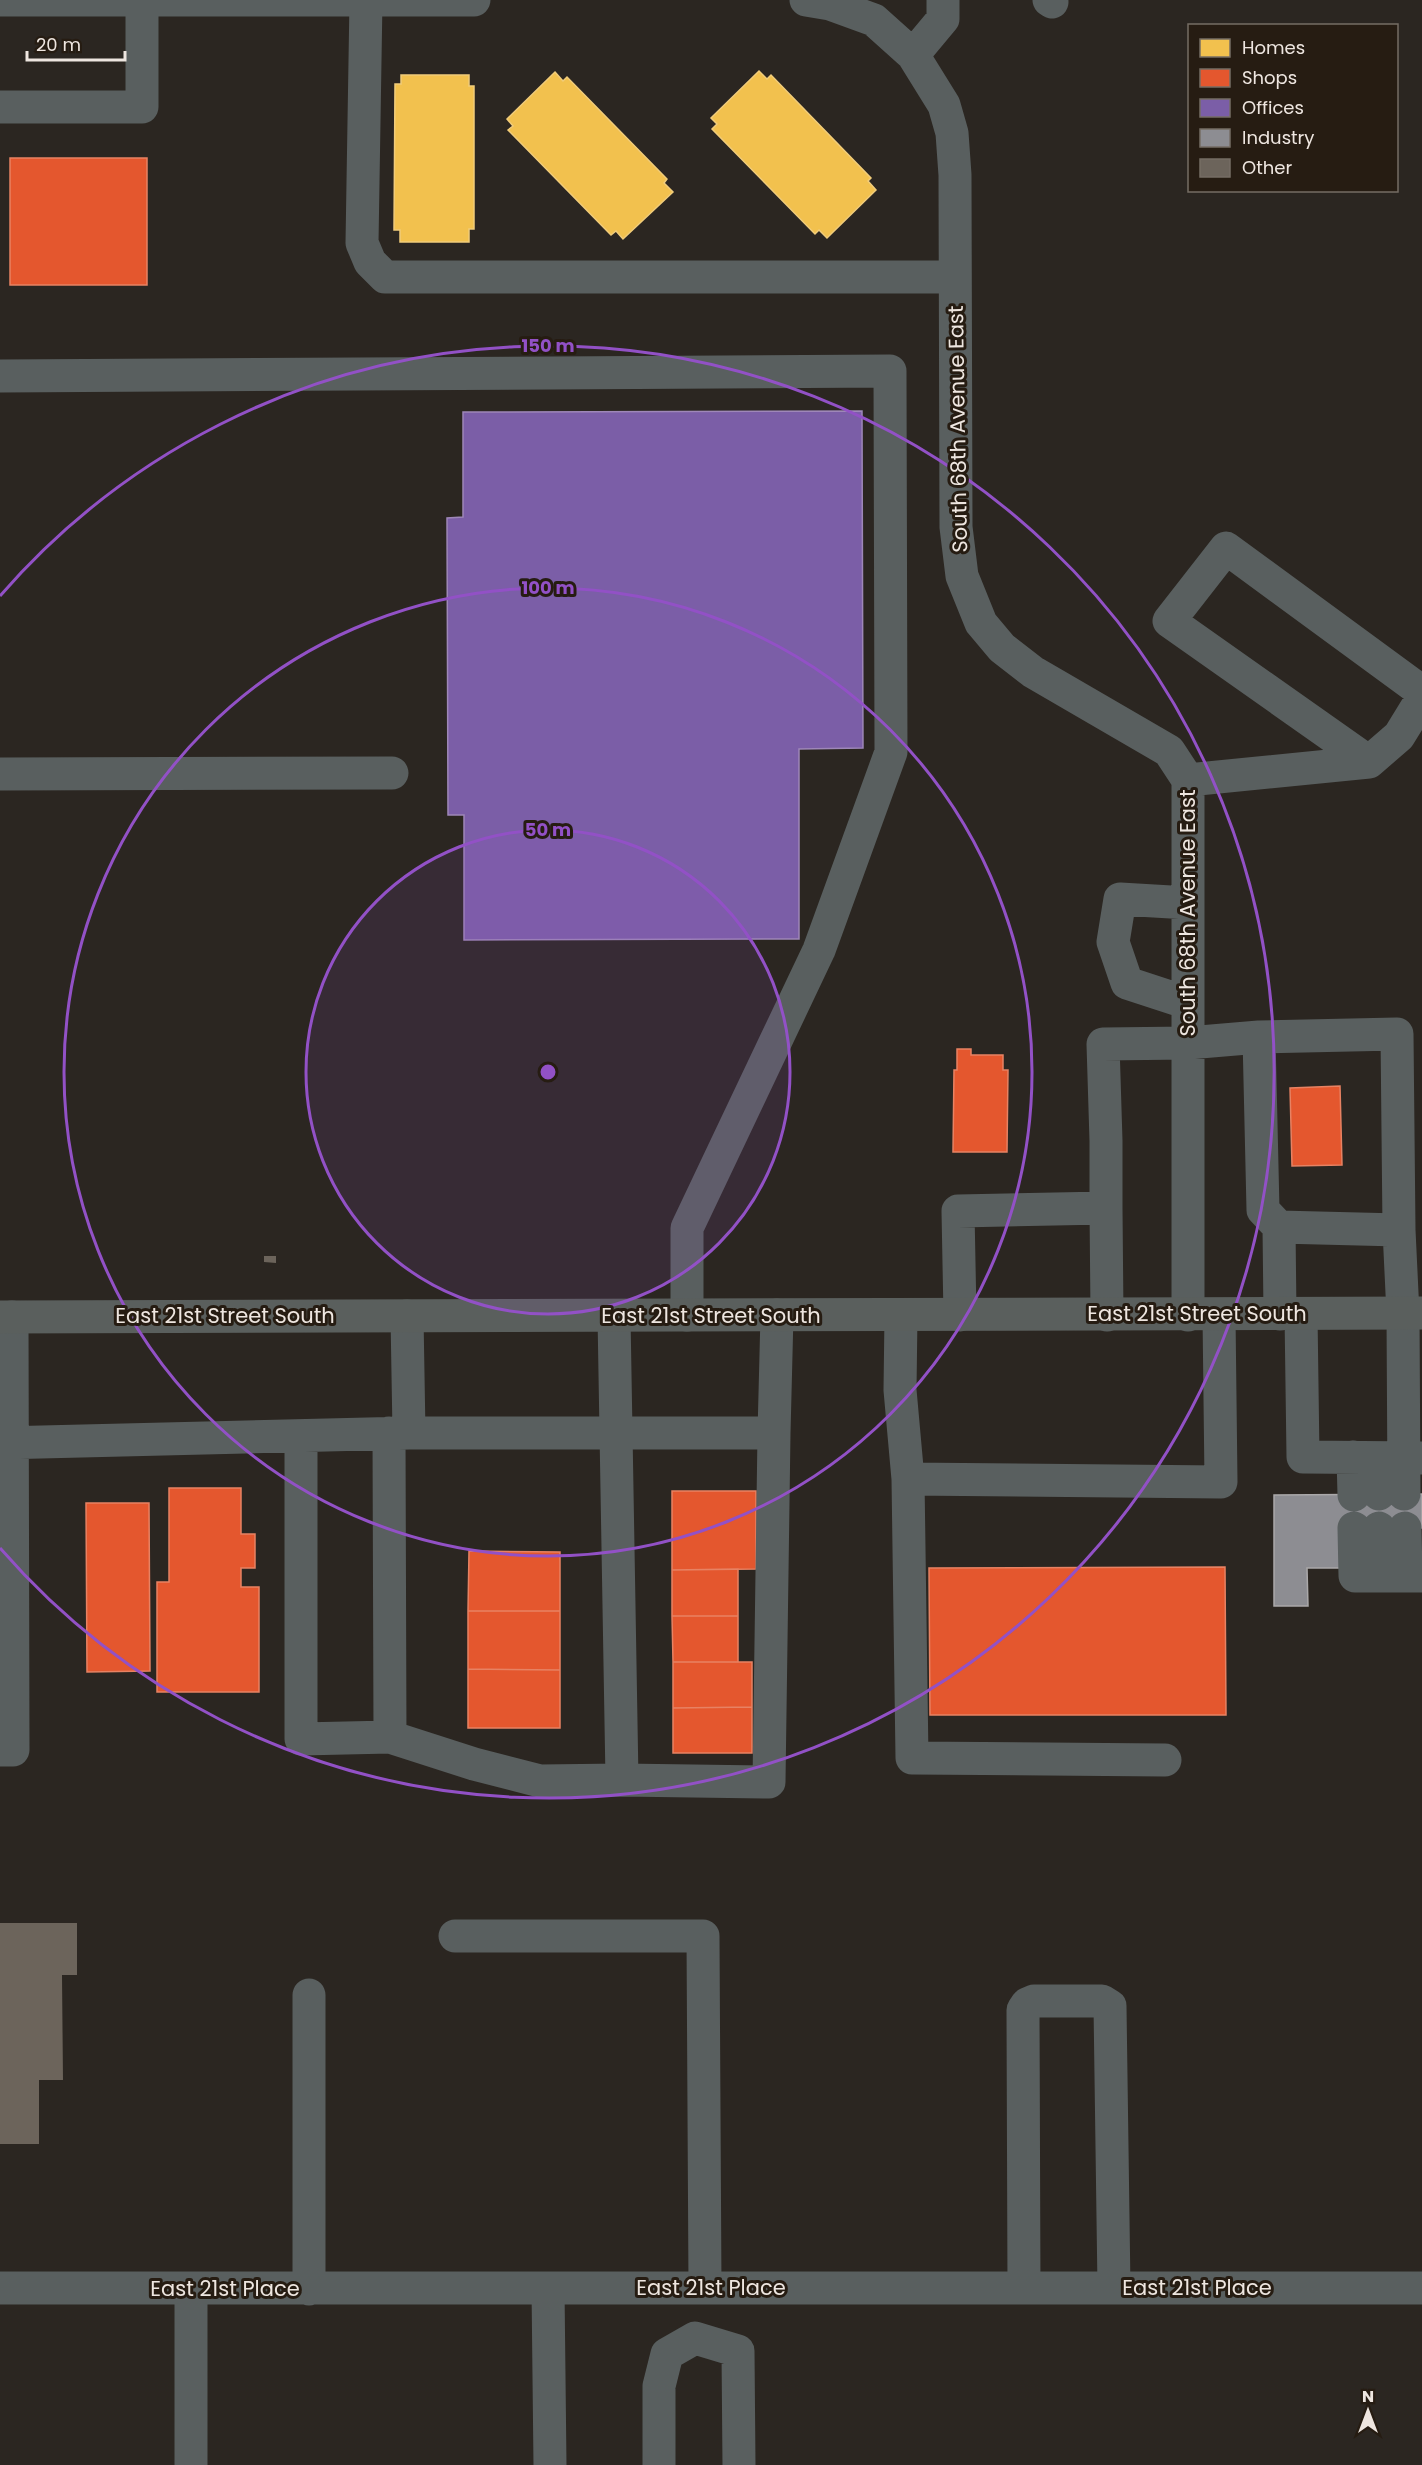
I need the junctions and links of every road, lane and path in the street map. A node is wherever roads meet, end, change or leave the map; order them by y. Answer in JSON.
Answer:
{"nodes":[{"id":1,"x":0,"y":0,"type":"edge"},
{"id":2,"x":474,"y":0,"type":"edge"},
{"id":3,"x":806,"y":0,"type":"edge"},
{"id":4,"x":943,"y":0,"type":"edge"},
{"id":5,"x":142,"y":1,"type":"edge"},
{"id":6,"x":366,"y":1,"type":"edge"},
{"id":7,"x":874,"y":10,"type":"edge"},
{"id":8,"x":913,"y":55,"type":"junction"},
{"id":9,"x":0,"y":107,"type":"edge"},
{"id":10,"x":955,"y":277,"type":"junction"},
{"id":11,"x":0,"y":376,"type":"edge"},
{"id":12,"x":1422,"y":690,"type":"edge"},
{"id":13,"x":1369,"y":762,"type":"junction"},
{"id":14,"x":392,"y":773,"type":"dead end"},
{"id":15,"x":0,"y":774,"type":"edge"},
{"id":16,"x":1188,"y":780,"type":"junction"},
{"id":17,"x":1188,"y":903,"type":"junction"},
{"id":18,"x":1188,"y":1003,"type":"junction"},
{"id":19,"x":1259,"y":1037,"type":"junction"},
{"id":20,"x":1188,"y":1043,"type":"junction"},
{"id":21,"x":1106,"y":1208,"type":"junction"},
{"id":22,"x":1280,"y":1227,"type":"junction"},
{"id":23,"x":1399,"y":1230,"type":"junction"},
{"id":24,"x":1291,"y":1314,"type":"junction"},
{"id":25,"x":1412,"y":1314,"type":"edge"},
{"id":26,"x":687,"y":1315,"type":"junction"},
{"id":27,"x":777,"y":1315,"type":"junction"},
{"id":28,"x":901,"y":1315,"type":"junction"},
{"id":29,"x":960,"y":1315,"type":"junction"},
{"id":30,"x":1107,"y":1315,"type":"junction"},
{"id":31,"x":1204,"y":1315,"type":"junction"},
{"id":32,"x":407,"y":1316,"type":"junction"},
{"id":33,"x":614,"y":1316,"type":"junction"},
{"id":34,"x":6,"y":1317,"type":"edge"},
{"id":35,"x":399,"y":1433,"type":"junction"},
{"id":36,"x":615,"y":1433,"type":"junction"},
{"id":37,"x":774,"y":1433,"type":"junction"},
{"id":38,"x":301,"y":1437,"type":"junction"},
{"id":39,"x":7,"y":1443,"type":"edge"},
{"id":40,"x":1389,"y":1457,"type":"edge"},
{"id":41,"x":908,"y":1479,"type":"junction"},
{"id":42,"x":1403,"y":1576,"type":"edge"},
{"id":43,"x":390,"y":1737,"type":"junction"},
{"id":44,"x":0,"y":1750,"type":"edge"},
{"id":45,"x":1165,"y":1760,"type":"dead end"},
{"id":46,"x":622,"y":1780,"type":"junction"},
{"id":47,"x":455,"y":1936,"type":"dead end"},
{"id":48,"x":309,"y":1995,"type":"dead end"},
{"id":49,"x":0,"y":2288,"type":"edge"},
{"id":50,"x":548,"y":2288,"type":"junction"},
{"id":51,"x":700,"y":2288,"type":"junction"},
{"id":52,"x":1024,"y":2288,"type":"junction"},
{"id":53,"x":1114,"y":2288,"type":"junction"},
{"id":54,"x":1422,"y":2288,"type":"edge"},
{"id":55,"x":191,"y":2289,"type":"junction"},
{"id":56,"x":309,"y":2289,"type":"junction"},
{"id":57,"x":695,"y":2338,"type":"junction"},
{"id":58,"x":191,"y":2465,"type":"edge"},
{"id":59,"x":550,"y":2465,"type":"edge"},
{"id":60,"x":659,"y":2465,"type":"edge"},
{"id":61,"x":739,"y":2465,"type":"edge"}],
"edges":[{"from":1,"to":5,"type":"street"},
{"from":2,"to":6,"type":"street"},
{"from":3,"to":7,"type":"street"},
{"from":4,"to":8,"type":"street"},
{"from":5,"to":6,"type":"street"},
{"from":5,"to":9,"type":"street"},
{"from":6,"to":10,"type":"street"},
{"from":7,"to":8,"type":"street","name":"South 68th Avenue East"},
{"from":8,"to":10,"type":"street","name":"South 68th Avenue East"},
{"from":10,"to":16,"type":"street","name":"South 68th Avenue East"},
{"from":11,"to":26,"type":"street"},
{"from":12,"to":13,"type":"street"},
{"from":12,"to":13,"type":"street"},
{"from":13,"to":16,"type":"street"},
{"from":14,"to":15,"type":"street"},
{"from":16,"to":17,"type":"street","name":"South 68th Avenue East"},
{"from":17,"to":18,"type":"street","name":"South 68th Avenue East"},
{"from":17,"to":18,"type":"street"},
{"from":18,"to":20,"type":"street","name":"South 68th Avenue East"},
{"from":19,"to":20,"type":"street"},
{"from":19,"to":22,"type":"street"},
{"from":19,"to":23,"type":"street"},
{"from":20,"to":21,"type":"street"},
{"from":20,"to":31,"type":"street","name":"South 68th Avenue East"},
{"from":21,"to":29,"type":"street"},
{"from":21,"to":30,"type":"street"},
{"from":22,"to":23,"type":"street"},
{"from":22,"to":24,"type":"street"},
{"from":23,"to":25,"type":"street"},
{"from":24,"to":25,"type":"main road","name":"East 21st Street South"},
{"from":24,"to":31,"type":"main road","name":"East 21st Street South"},
{"from":24,"to":40,"type":"street"},
{"from":25,"to":40,"type":"street"},
{"from":26,"to":27,"type":"main road","name":"East 21st Street South"},
{"from":26,"to":33,"type":"main road","name":"East 21st Street South"},
{"from":27,"to":28,"type":"main road","name":"East 21st Street South"},
{"from":27,"to":37,"type":"street"},
{"from":28,"to":29,"type":"main road","name":"East 21st Street South"},
{"from":28,"to":41,"type":"street"},
{"from":29,"to":30,"type":"main road","name":"East 21st Street South"},
{"from":30,"to":31,"type":"main road","name":"East 21st Street South"},
{"from":31,"to":41,"type":"street","name":"South 68th Avenue East"},
{"from":32,"to":33,"type":"main road","name":"East 21st Street South"},
{"from":32,"to":34,"type":"main road","name":"East 21st Street South"},
{"from":32,"to":35,"type":"street"},
{"from":33,"to":36,"type":"street"},
{"from":34,"to":39,"type":"street"},
{"from":35,"to":36,"type":"street"},
{"from":35,"to":38,"type":"street"},
{"from":35,"to":43,"type":"street"},
{"from":36,"to":37,"type":"street"},
{"from":36,"to":46,"type":"street"},
{"from":37,"to":46,"type":"street"},
{"from":38,"to":39,"type":"street"},
{"from":38,"to":43,"type":"street"},
{"from":39,"to":44,"type":"street"},
{"from":40,"to":40,"type":"street"},
{"from":41,"to":45,"type":"street"},
{"from":42,"to":42,"type":"street"},
{"from":43,"to":46,"type":"street"},
{"from":47,"to":51,"type":"street"},
{"from":48,"to":56,"type":"street"},
{"from":49,"to":55,"type":"street","name":"East 21st Place"},
{"from":50,"to":51,"type":"street","name":"East 21st Place"},
{"from":50,"to":56,"type":"street","name":"East 21st Place"},
{"from":50,"to":59,"type":"street"},
{"from":51,"to":52,"type":"street","name":"East 21st Place"},
{"from":51,"to":57,"type":"street"},
{"from":52,"to":53,"type":"street","name":"East 21st Place"},
{"from":52,"to":53,"type":"street"},
{"from":53,"to":54,"type":"street","name":"East 21st Place"},
{"from":55,"to":56,"type":"street","name":"East 21st Place"},
{"from":55,"to":58,"type":"street"},
{"from":57,"to":60,"type":"street"},
{"from":57,"to":61,"type":"street"}]}
